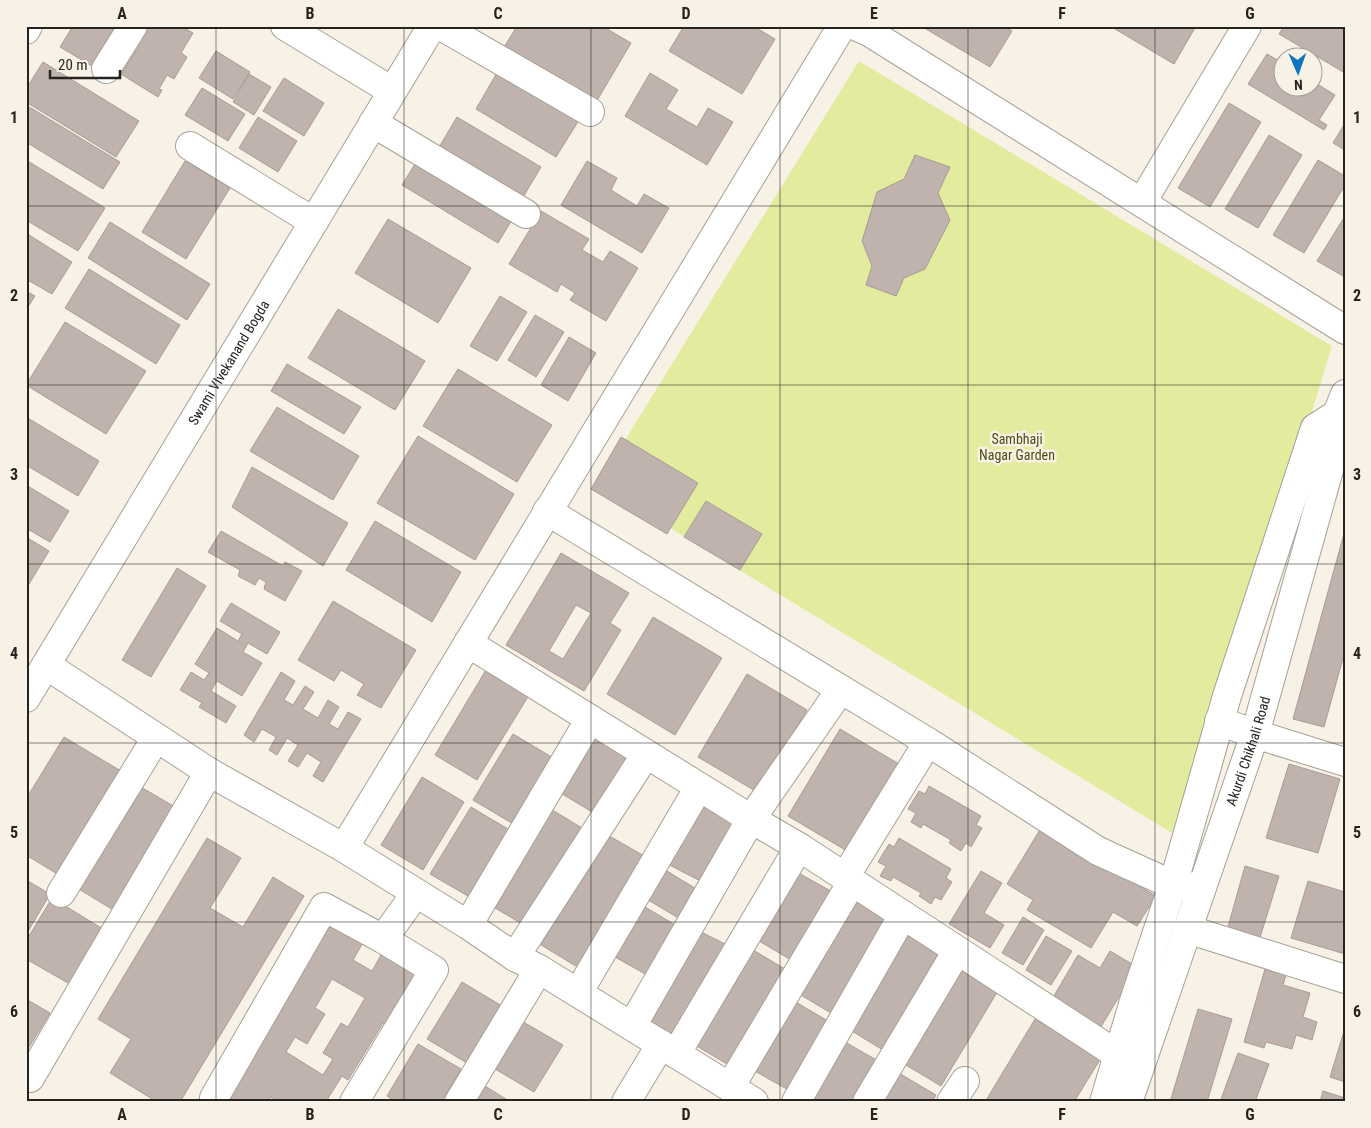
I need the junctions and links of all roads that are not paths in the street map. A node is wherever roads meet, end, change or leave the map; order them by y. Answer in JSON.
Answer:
{"nodes":[{"id":1,"x":28,"y":26,"type":"edge"},
{"id":2,"x":133,"y":26,"type":"edge"},
{"id":3,"x":285,"y":26,"type":"edge"},
{"id":4,"x":432,"y":26,"type":"edge"},
{"id":5,"x":441,"y":26,"type":"edge"},
{"id":6,"x":842,"y":26,"type":"edge"},
{"id":7,"x":1247,"y":26,"type":"edge"},
{"id":8,"x":865,"y":28,"type":"edge"},
{"id":9,"x":26,"y":30,"type":"edge"},
{"id":10,"x":106,"y":69,"type":"dead end"},
{"id":11,"x":392,"y":91,"type":"junction"},
{"id":12,"x":590,"y":112,"type":"dead end"},
{"id":13,"x":373,"y":123,"type":"junction"},
{"id":14,"x":190,"y":146,"type":"dead end"},
{"id":15,"x":1142,"y":202,"type":"junction"},
{"id":16,"x":526,"y":214,"type":"dead end"},
{"id":17,"x":314,"y":222,"type":"junction"},
{"id":18,"x":1345,"y":330,"type":"edge"},
{"id":19,"x":1341,"y":404,"type":"edge"},
{"id":20,"x":547,"y":511,"type":"junction"},
{"id":21,"x":468,"y":643,"type":"junction"},
{"id":22,"x":46,"y":665,"type":"junction"},
{"id":23,"x":841,"y":689,"type":"junction"},
{"id":24,"x":26,"y":698,"type":"edge"},
{"id":25,"x":590,"y":719,"type":"junction"},
{"id":26,"x":1219,"y":721,"type":"junction"},
{"id":27,"x":1255,"y":734,"type":"junction"},
{"id":28,"x":156,"y":738,"type":"junction"},
{"id":29,"x":928,"y":742,"type":"junction"},
{"id":30,"x":646,"y":754,"type":"junction"},
{"id":31,"x":1345,"y":762,"type":"edge"},
{"id":32,"x":209,"y":772,"type":"junction"},
{"id":33,"x":699,"y":788,"type":"junction"},
{"id":34,"x":751,"y":820,"type":"junction"},
{"id":35,"x":799,"y":847,"type":"junction"},
{"id":36,"x":344,"y":848,"type":"junction"},
{"id":37,"x":849,"y":880,"type":"junction"},
{"id":38,"x":1173,"y":885,"type":"junction"},
{"id":39,"x":1201,"y":888,"type":"junction"},
{"id":40,"x":61,"y":893,"type":"dead end"},
{"id":41,"x":416,"y":893,"type":"junction"},
{"id":42,"x":902,"y":915,"type":"junction"},
{"id":43,"x":468,"y":925,"type":"junction"},
{"id":44,"x":1187,"y":929,"type":"junction"},
{"id":45,"x":383,"y":939,"type":"junction"},
{"id":46,"x":957,"y":951,"type":"junction"},
{"id":47,"x":515,"y":957,"type":"junction"},
{"id":48,"x":539,"y":969,"type":"junction"},
{"id":49,"x":1345,"y":979,"type":"edge"},
{"id":50,"x":578,"y":993,"type":"junction"},
{"id":51,"x":632,"y":1026,"type":"junction"},
{"id":52,"x":668,"y":1049,"type":"junction"},
{"id":53,"x":1118,"y":1055,"type":"junction"},
{"id":54,"x":30,"y":1078,"type":"dead end"},
{"id":55,"x":730,"y":1087,"type":"junction"},
{"id":56,"x":214,"y":1098,"type":"dead end"},
{"id":57,"x":354,"y":1102,"type":"edge"},
{"id":58,"x":459,"y":1102,"type":"edge"},
{"id":59,"x":626,"y":1102,"type":"edge"},
{"id":60,"x":754,"y":1102,"type":"edge"},
{"id":61,"x":796,"y":1102,"type":"edge"},
{"id":62,"x":867,"y":1102,"type":"edge"},
{"id":63,"x":1104,"y":1102,"type":"edge"},
{"id":64,"x":1128,"y":1102,"type":"edge"}],
"edges":[{"from":1,"to":9,"type":"street"},
{"from":2,"to":10,"type":"street"},
{"from":3,"to":11,"type":"street"},
{"from":4,"to":11,"type":"street","name":"Swami VIvekanand Bogda"},
{"from":5,"to":12,"type":"street"},
{"from":6,"to":20,"type":"street"},
{"from":7,"to":15,"type":"street"},
{"from":8,"to":15,"type":"street"},
{"from":11,"to":13,"type":"street","name":"Swami VIvekanand Bogda"},
{"from":13,"to":16,"type":"street"},
{"from":13,"to":17,"type":"street","name":"Swami VIvekanand Bogda"},
{"from":14,"to":17,"type":"street"},
{"from":15,"to":18,"type":"street"},
{"from":17,"to":22,"type":"street","name":"Swami VIvekanand Bogda"},
{"from":19,"to":26,"type":"street"},
{"from":19,"to":27,"type":"street","name":"Akurdi Chikhali Road"},
{"from":20,"to":21,"type":"street"},
{"from":20,"to":23,"type":"street"},
{"from":21,"to":25,"type":"street"},
{"from":21,"to":36,"type":"street"},
{"from":22,"to":24,"type":"street","name":"Swami VIvekanand Bogda"},
{"from":22,"to":28,"type":"street"},
{"from":23,"to":29,"type":"street"},
{"from":23,"to":34,"type":"street"},
{"from":25,"to":30,"type":"street"},
{"from":25,"to":43,"type":"street"},
{"from":26,"to":27,"type":"street"},
{"from":26,"to":38,"type":"street"},
{"from":27,"to":31,"type":"street"},
{"from":27,"to":39,"type":"street","name":"Akurdi Chikhali Road"},
{"from":28,"to":32,"type":"street"},
{"from":28,"to":40,"type":"street"},
{"from":29,"to":37,"type":"street"},
{"from":29,"to":38,"type":"street"},
{"from":30,"to":33,"type":"street"},
{"from":30,"to":47,"type":"street"},
{"from":32,"to":36,"type":"street"},
{"from":32,"to":54,"type":"street"},
{"from":33,"to":34,"type":"street"},
{"from":33,"to":50,"type":"street"},
{"from":34,"to":35,"type":"street"},
{"from":34,"to":51,"type":"street"},
{"from":35,"to":37,"type":"street"},
{"from":35,"to":52,"type":"street"},
{"from":36,"to":41,"type":"street"},
{"from":37,"to":42,"type":"street"},
{"from":37,"to":55,"type":"street"},
{"from":38,"to":39,"type":"street"},
{"from":38,"to":53,"type":"street"},
{"from":39,"to":44,"type":"street","name":"Akurdi Chikhali Road"},
{"from":41,"to":43,"type":"street"},
{"from":41,"to":45,"type":"street"},
{"from":42,"to":46,"type":"street"},
{"from":42,"to":61,"type":"street"},
{"from":43,"to":47,"type":"street"},
{"from":44,"to":49,"type":"street"},
{"from":44,"to":64,"type":"street","name":"Akurdi Chikhali Road"},
{"from":45,"to":56,"type":"street"},
{"from":45,"to":57,"type":"street"},
{"from":46,"to":53,"type":"street"},
{"from":46,"to":62,"type":"street"},
{"from":47,"to":48,"type":"street"},
{"from":48,"to":50,"type":"street"},
{"from":48,"to":58,"type":"street"},
{"from":50,"to":51,"type":"street"},
{"from":51,"to":52,"type":"street"},
{"from":52,"to":55,"type":"street"},
{"from":52,"to":59,"type":"street"},
{"from":53,"to":63,"type":"street"},
{"from":55,"to":60,"type":"street"}]}
